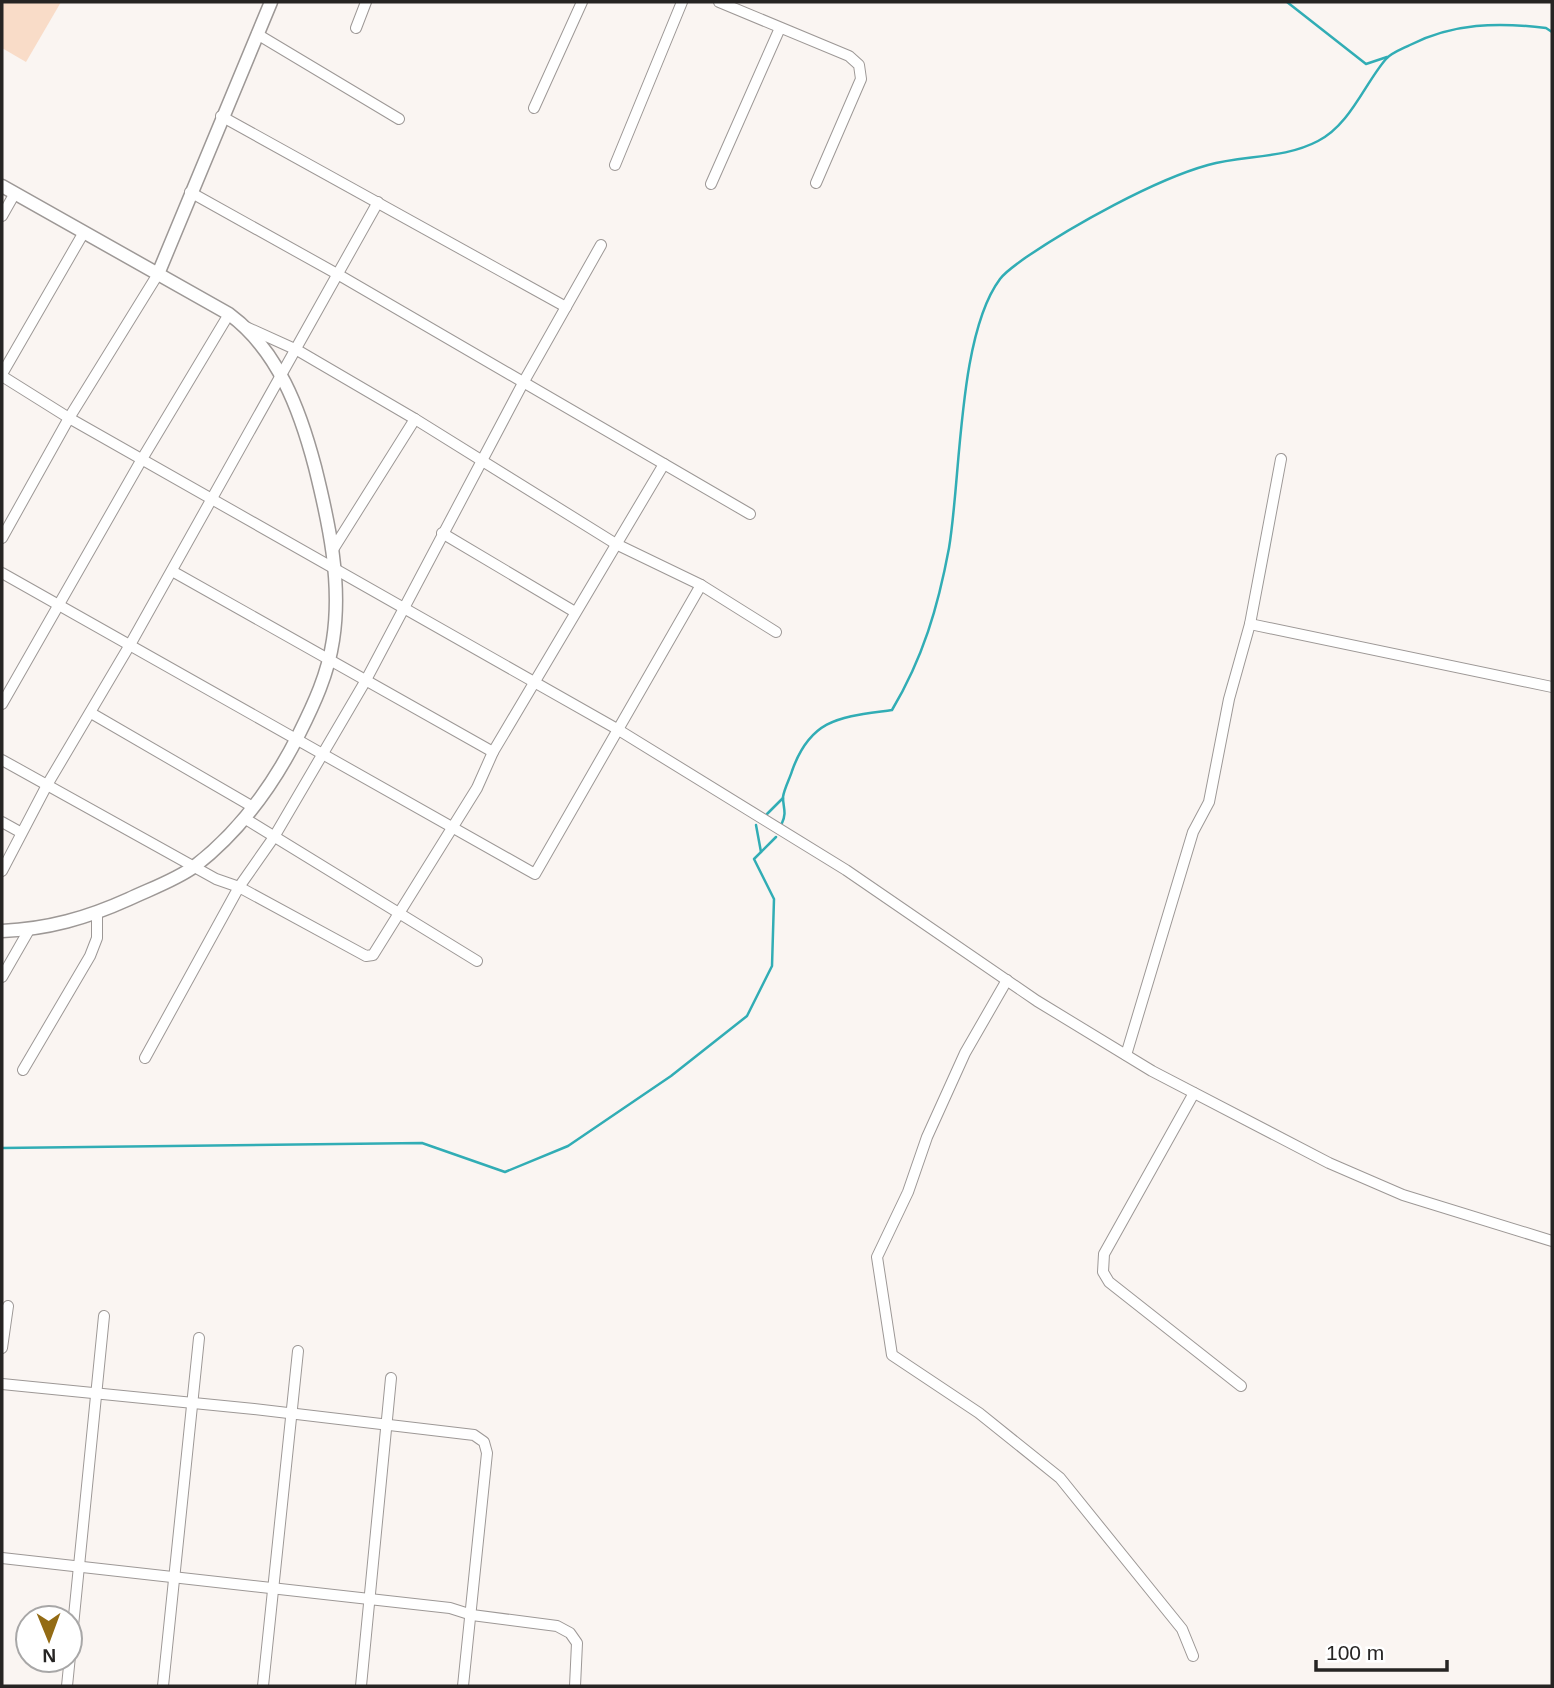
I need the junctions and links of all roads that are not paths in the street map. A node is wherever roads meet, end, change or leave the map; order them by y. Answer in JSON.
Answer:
{"nodes":[{"id":1,"x":271,"y":2,"type":"edge"},
{"id":2,"x":366,"y":2,"type":"edge"},
{"id":3,"x":582,"y":2,"type":"edge"},
{"id":4,"x":682,"y":2,"type":"edge"},
{"id":5,"x":719,"y":2,"type":"edge"},
{"id":6,"x":355,"y":28,"type":"dead end"},
{"id":7,"x":780,"y":29,"type":"junction"},
{"id":8,"x":257,"y":34,"type":"junction"},
{"id":9,"x":534,"y":108,"type":"dead end"},
{"id":10,"x":222,"y":117,"type":"junction"},
{"id":11,"x":399,"y":119,"type":"dead end"},
{"id":12,"x":615,"y":165,"type":"dead end"},
{"id":13,"x":816,"y":183,"type":"dead end"},
{"id":14,"x":711,"y":184,"type":"dead end"},
{"id":15,"x":2,"y":186,"type":"edge"},
{"id":16,"x":190,"y":192,"type":"junction"},
{"id":17,"x":15,"y":193,"type":"junction"},
{"id":18,"x":378,"y":202,"type":"junction"},
{"id":19,"x":2,"y":216,"type":"edge"},
{"id":20,"x":84,"y":232,"type":"junction"},
{"id":21,"x":601,"y":245,"type":"dead end"},
{"id":22,"x":158,"y":274,"type":"junction"},
{"id":23,"x":339,"y":275,"type":"junction"},
{"id":24,"x":566,"y":307,"type":"junction"},
{"id":25,"x":229,"y":314,"type":"junction"},
{"id":26,"x":246,"y":326,"type":"junction"},
{"id":27,"x":297,"y":350,"type":"junction"},
{"id":28,"x":2,"y":375,"type":"edge"},
{"id":29,"x":282,"y":378,"type":"junction"},
{"id":30,"x":523,"y":383,"type":"junction"},
{"id":31,"x":69,"y":418,"type":"junction"},
{"id":32,"x":415,"y":418,"type":"junction"},
{"id":33,"x":142,"y":459,"type":"junction"},
{"id":34,"x":1281,"y":459,"type":"dead end"},
{"id":35,"x":483,"y":460,"type":"junction"},
{"id":36,"x":664,"y":464,"type":"junction"},
{"id":37,"x":212,"y":498,"type":"junction"},
{"id":38,"x":750,"y":514,"type":"dead end"},
{"id":39,"x":442,"y":533,"type":"junction"},
{"id":40,"x":2,"y":538,"type":"edge"},
{"id":41,"x":616,"y":544,"type":"junction"},
{"id":42,"x":332,"y":551,"type":"junction"},
{"id":43,"x":334,"y":567,"type":"junction"},
{"id":44,"x":172,"y":571,"type":"junction"},
{"id":45,"x":2,"y":573,"type":"edge"},
{"id":46,"x":701,"y":585,"type":"junction"},
{"id":47,"x":58,"y":606,"type":"junction"},
{"id":48,"x":403,"y":606,"type":"junction"},
{"id":49,"x":575,"y":612,"type":"junction"},
{"id":50,"x":1250,"y":624,"type":"junction"},
{"id":51,"x":776,"y":632,"type":"dead end"},
{"id":52,"x":131,"y":643,"type":"junction"},
{"id":53,"x":329,"y":658,"type":"junction"},
{"id":54,"x":366,"y":680,"type":"junction"},
{"id":55,"x":537,"y":682,"type":"junction"},
{"id":56,"x":1552,"y":687,"type":"edge"},
{"id":57,"x":2,"y":704,"type":"edge"},
{"id":58,"x":92,"y":713,"type":"junction"},
{"id":59,"x":617,"y":729,"type":"junction"},
{"id":60,"x":296,"y":739,"type":"junction"},
{"id":61,"x":493,"y":752,"type":"junction"},
{"id":62,"x":324,"y":753,"type":"junction"},
{"id":63,"x":2,"y":760,"type":"edge"},
{"id":64,"x":47,"y":785,"type":"junction"},
{"id":65,"x":253,"y":807,"type":"junction"},
{"id":66,"x":244,"y":818,"type":"junction"},
{"id":67,"x":2,"y":822,"type":"edge"},
{"id":68,"x":453,"y":827,"type":"junction"},
{"id":69,"x":20,"y":832,"type":"junction"},
{"id":70,"x":274,"y":836,"type":"junction"},
{"id":71,"x":193,"y":867,"type":"junction"},
{"id":72,"x":2,"y":871,"type":"edge"},
{"id":73,"x":239,"y":887,"type":"junction"},
{"id":74,"x":398,"y":912,"type":"junction"},
{"id":75,"x":97,"y":913,"type":"junction"},
{"id":76,"x":29,"y":930,"type":"junction"},
{"id":77,"x":2,"y":931,"type":"edge"},
{"id":78,"x":477,"y":961,"type":"dead end"},
{"id":79,"x":2,"y":977,"type":"edge"},
{"id":80,"x":1007,"y":980,"type":"junction"},
{"id":81,"x":1125,"y":1055,"type":"junction"},
{"id":82,"x":145,"y":1058,"type":"dead end"},
{"id":83,"x":23,"y":1070,"type":"dead end"},
{"id":84,"x":1194,"y":1093,"type":"junction"},
{"id":85,"x":1552,"y":1241,"type":"edge"},
{"id":86,"x":8,"y":1306,"type":"dead end"},
{"id":87,"x":104,"y":1317,"type":"dead end"},
{"id":88,"x":199,"y":1338,"type":"dead end"},
{"id":89,"x":2,"y":1348,"type":"edge"},
{"id":90,"x":298,"y":1351,"type":"dead end"},
{"id":91,"x":391,"y":1378,"type":"dead end"},
{"id":92,"x":2,"y":1384,"type":"edge"},
{"id":93,"x":1241,"y":1386,"type":"dead end"},
{"id":94,"x":96,"y":1393,"type":"junction"},
{"id":95,"x":191,"y":1403,"type":"junction"},
{"id":96,"x":292,"y":1413,"type":"junction"},
{"id":97,"x":387,"y":1425,"type":"junction"},
{"id":98,"x":2,"y":1558,"type":"edge"},
{"id":99,"x":81,"y":1567,"type":"junction"},
{"id":100,"x":175,"y":1576,"type":"junction"},
{"id":101,"x":273,"y":1590,"type":"junction"},
{"id":102,"x":370,"y":1601,"type":"junction"},
{"id":103,"x":472,"y":1615,"type":"junction"},
{"id":104,"x":1193,"y":1656,"type":"dead end"},
{"id":105,"x":67,"y":1686,"type":"edge"},
{"id":106,"x":163,"y":1686,"type":"edge"},
{"id":107,"x":264,"y":1686,"type":"edge"},
{"id":108,"x":361,"y":1686,"type":"edge"},
{"id":109,"x":463,"y":1686,"type":"edge"},
{"id":110,"x":575,"y":1686,"type":"edge"}],
"edges":[{"from":1,"to":8,"type":"street"},
{"from":2,"to":6,"type":"street"},
{"from":3,"to":9,"type":"street"},
{"from":4,"to":12,"type":"street"},
{"from":5,"to":7,"type":"street"},
{"from":7,"to":13,"type":"street"},
{"from":7,"to":14,"type":"street"},
{"from":8,"to":10,"type":"street"},
{"from":8,"to":11,"type":"street"},
{"from":10,"to":16,"type":"street"},
{"from":10,"to":18,"type":"street"},
{"from":15,"to":17,"type":"street"},
{"from":16,"to":22,"type":"street"},
{"from":16,"to":23,"type":"street"},
{"from":17,"to":19,"type":"street"},
{"from":17,"to":20,"type":"street"},
{"from":18,"to":23,"type":"street"},
{"from":18,"to":24,"type":"street"},
{"from":20,"to":22,"type":"street"},
{"from":20,"to":28,"type":"street"},
{"from":21,"to":24,"type":"street"},
{"from":22,"to":25,"type":"street"},
{"from":22,"to":31,"type":"street"},
{"from":23,"to":27,"type":"street"},
{"from":23,"to":30,"type":"street"},
{"from":24,"to":30,"type":"street"},
{"from":25,"to":26,"type":"street"},
{"from":25,"to":33,"type":"street"},
{"from":26,"to":27,"type":"street"},
{"from":26,"to":29,"type":"street"},
{"from":27,"to":29,"type":"street"},
{"from":27,"to":32,"type":"street"},
{"from":28,"to":31,"type":"street"},
{"from":29,"to":37,"type":"street"},
{"from":29,"to":42,"type":"street"},
{"from":30,"to":35,"type":"street"},
{"from":30,"to":36,"type":"street"},
{"from":31,"to":33,"type":"street"},
{"from":31,"to":40,"type":"street"},
{"from":32,"to":35,"type":"street"},
{"from":32,"to":42,"type":"street"},
{"from":33,"to":37,"type":"street"},
{"from":33,"to":47,"type":"street"},
{"from":34,"to":50,"type":"street"},
{"from":35,"to":39,"type":"street"},
{"from":35,"to":41,"type":"street"},
{"from":36,"to":38,"type":"street"},
{"from":36,"to":41,"type":"street"},
{"from":37,"to":43,"type":"street"},
{"from":37,"to":44,"type":"street"},
{"from":39,"to":48,"type":"street"},
{"from":39,"to":49,"type":"street"},
{"from":41,"to":46,"type":"street"},
{"from":41,"to":49,"type":"street"},
{"from":42,"to":43,"type":"street"},
{"from":43,"to":48,"type":"street"},
{"from":43,"to":53,"type":"street"},
{"from":44,"to":52,"type":"street"},
{"from":44,"to":53,"type":"street"},
{"from":45,"to":47,"type":"street"},
{"from":46,"to":51,"type":"street"},
{"from":46,"to":59,"type":"street"},
{"from":47,"to":52,"type":"street"},
{"from":47,"to":57,"type":"street"},
{"from":48,"to":54,"type":"street"},
{"from":48,"to":55,"type":"street"},
{"from":49,"to":55,"type":"street"},
{"from":50,"to":56,"type":"street"},
{"from":50,"to":81,"type":"street"},
{"from":52,"to":58,"type":"street"},
{"from":52,"to":60,"type":"street"},
{"from":53,"to":54,"type":"street"},
{"from":53,"to":60,"type":"street"},
{"from":54,"to":61,"type":"street"},
{"from":54,"to":62,"type":"street"},
{"from":55,"to":59,"type":"street"},
{"from":55,"to":61,"type":"street"},
{"from":58,"to":64,"type":"street"},
{"from":58,"to":65,"type":"street"},
{"from":59,"to":68,"type":"street"},
{"from":59,"to":80,"type":"street"},
{"from":60,"to":62,"type":"street"},
{"from":60,"to":65,"type":"street"},
{"from":61,"to":68,"type":"street"},
{"from":62,"to":68,"type":"street"},
{"from":62,"to":70,"type":"street"},
{"from":63,"to":64,"type":"street"},
{"from":64,"to":69,"type":"street"},
{"from":64,"to":71,"type":"street"},
{"from":65,"to":66,"type":"street"},
{"from":66,"to":70,"type":"street"},
{"from":66,"to":71,"type":"street"},
{"from":67,"to":69,"type":"street"},
{"from":68,"to":74,"type":"street"},
{"from":69,"to":72,"type":"street"},
{"from":70,"to":73,"type":"street"},
{"from":70,"to":74,"type":"street"},
{"from":71,"to":73,"type":"street"},
{"from":71,"to":75,"type":"street"},
{"from":73,"to":74,"type":"street"},
{"from":73,"to":82,"type":"street"},
{"from":74,"to":78,"type":"street"},
{"from":75,"to":76,"type":"street"},
{"from":75,"to":83,"type":"street"},
{"from":76,"to":77,"type":"street"},
{"from":76,"to":79,"type":"street"},
{"from":80,"to":81,"type":"street"},
{"from":80,"to":104,"type":"street"},
{"from":81,"to":84,"type":"street"},
{"from":84,"to":85,"type":"street"},
{"from":84,"to":93,"type":"street"},
{"from":86,"to":89,"type":"street"},
{"from":87,"to":94,"type":"street"},
{"from":88,"to":95,"type":"street"},
{"from":90,"to":96,"type":"street"},
{"from":91,"to":97,"type":"street"},
{"from":92,"to":94,"type":"street"},
{"from":94,"to":95,"type":"street"},
{"from":94,"to":99,"type":"street"},
{"from":95,"to":96,"type":"street"},
{"from":95,"to":100,"type":"street"},
{"from":96,"to":97,"type":"street"},
{"from":96,"to":101,"type":"street"},
{"from":97,"to":102,"type":"street"},
{"from":97,"to":103,"type":"street"},
{"from":98,"to":99,"type":"street"},
{"from":99,"to":100,"type":"street"},
{"from":99,"to":105,"type":"street"},
{"from":100,"to":101,"type":"street"},
{"from":100,"to":106,"type":"street"},
{"from":101,"to":102,"type":"street"},
{"from":101,"to":107,"type":"street"},
{"from":102,"to":103,"type":"street"},
{"from":102,"to":108,"type":"street"},
{"from":103,"to":109,"type":"street"},
{"from":103,"to":110,"type":"street"}]}
